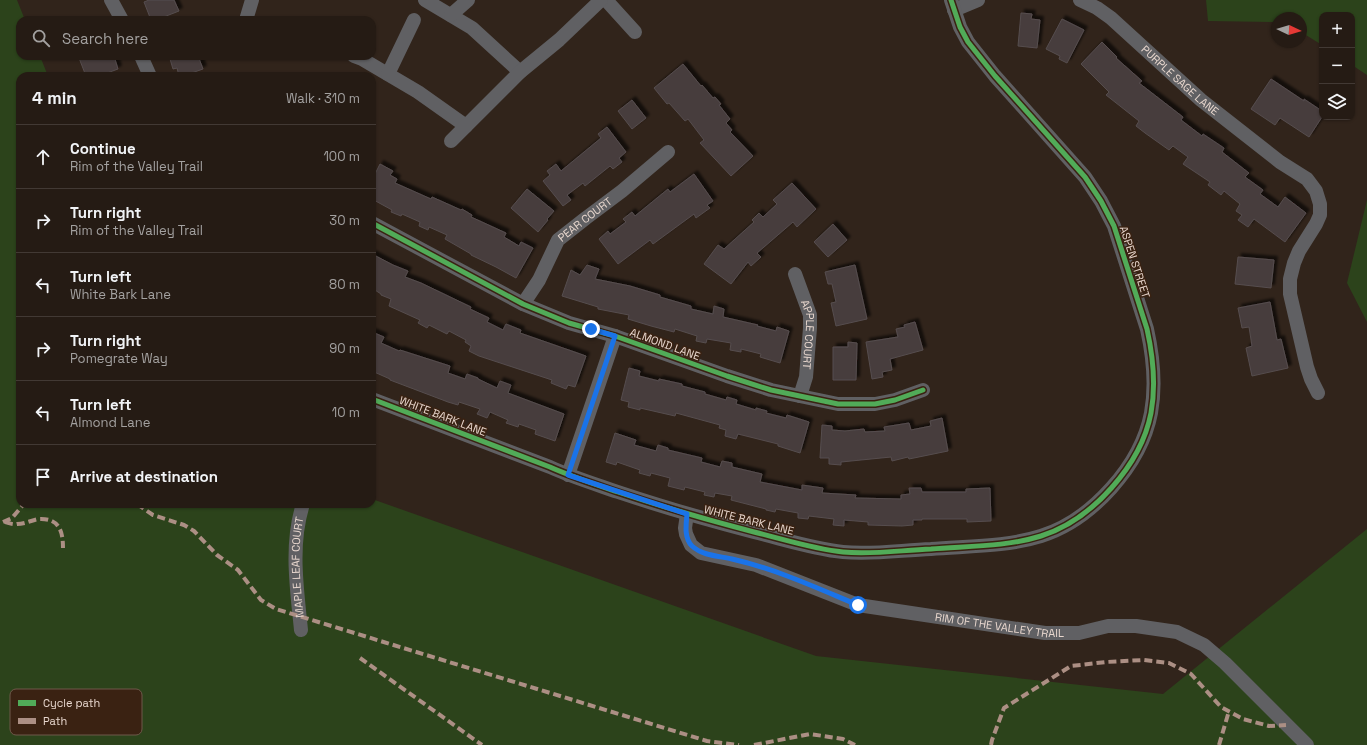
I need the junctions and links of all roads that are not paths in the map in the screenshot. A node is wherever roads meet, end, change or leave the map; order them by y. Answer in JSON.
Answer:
{"nodes":[{"id":1,"x":111,"y":0,"type":"edge"},
{"id":2,"x":252,"y":0,"type":"edge"},
{"id":3,"x":425,"y":0,"type":"edge"},
{"id":4,"x":468,"y":0,"type":"edge"},
{"id":5,"x":601,"y":0,"type":"edge"},
{"id":6,"x":606,"y":0,"type":"edge"},
{"id":7,"x":978,"y":0,"type":"edge"},
{"id":8,"x":1080,"y":0,"type":"edge"},
{"id":9,"x":952,"y":5,"type":"edge"},
{"id":10,"x":451,"y":15,"type":"junction"},
{"id":11,"x":120,"y":16,"type":"edge"},
{"id":12,"x":247,"y":16,"type":"edge"},
{"id":13,"x":414,"y":20,"type":"dead end"},
{"id":14,"x":635,"y":32,"type":"dead end"},
{"id":15,"x":143,"y":60,"type":"edge"},
{"id":16,"x":364,"y":60,"type":"edge"},
{"id":17,"x":148,"y":72,"type":"edge"},
{"id":18,"x":520,"y":72,"type":"junction"},
{"id":19,"x":388,"y":74,"type":"junction"},
{"id":20,"x":466,"y":126,"type":"junction"},
{"id":21,"x":451,"y":142,"type":"dead end"},
{"id":22,"x":668,"y":152,"type":"dead end"},
{"id":23,"x":376,"y":225,"type":"edge"},
{"id":24,"x":795,"y":274,"type":"dead end"},
{"id":25,"x":523,"y":304,"type":"junction"},
{"id":26,"x":615,"y":336,"type":"junction"},
{"id":27,"x":923,"y":390,"type":"dead end"},
{"id":28,"x":1318,"y":392,"type":"dead end"},
{"id":29,"x":800,"y":396,"type":"junction"},
{"id":30,"x":376,"y":401,"type":"edge"},
{"id":31,"x":568,"y":475,"type":"junction"},
{"id":32,"x":1119,"y":479,"type":"joint"},
{"id":33,"x":302,"y":508,"type":"edge"},
{"id":34,"x":687,"y":514,"type":"junction"},
{"id":35,"x":301,"y":630,"type":"dead end"},
{"id":36,"x":1307,"y":745,"type":"edge"}],
"edges":[{"from":1,"to":11,"type":"street"},
{"from":2,"to":12,"type":"street"},
{"from":3,"to":10,"type":"street"},
{"from":4,"to":10,"type":"street"},
{"from":5,"to":18,"type":"street"},
{"from":6,"to":14,"type":"street"},
{"from":7,"to":9,"type":"street"},
{"from":8,"to":28,"type":"street","name":"PURPLE SAGE LANE"},
{"from":9,"to":32,"type":"street","name":"ASPEN STREET"},
{"from":10,"to":18,"type":"street"},
{"from":13,"to":19,"type":"street"},
{"from":15,"to":17,"type":"street"},
{"from":16,"to":19,"type":"street"},
{"from":18,"to":20,"type":"street"},
{"from":19,"to":20,"type":"street"},
{"from":20,"to":21,"type":"street"},
{"from":22,"to":25,"type":"street","name":"PEAR COURT"},
{"from":23,"to":25,"type":"street","name":"ALMOND LANE"},
{"from":24,"to":29,"type":"street","name":"APPLE COURT"},
{"from":25,"to":26,"type":"street","name":"ALMOND LANE"},
{"from":26,"to":29,"type":"street","name":"ALMOND LANE"},
{"from":26,"to":31,"type":"street"},
{"from":27,"to":29,"type":"street","name":"ALMOND LANE"},
{"from":30,"to":31,"type":"street","name":"WHITE BARK LANE"},
{"from":31,"to":34,"type":"street","name":"WHITE BARK LANE"},
{"from":32,"to":34,"type":"street","name":"WHITE BARK LANE"},
{"from":33,"to":35,"type":"street","name":"MAPLE LEAF COURT"},
{"from":34,"to":36,"type":"street","name":"RIM OF THE VALLEY TRAIL"}]}
